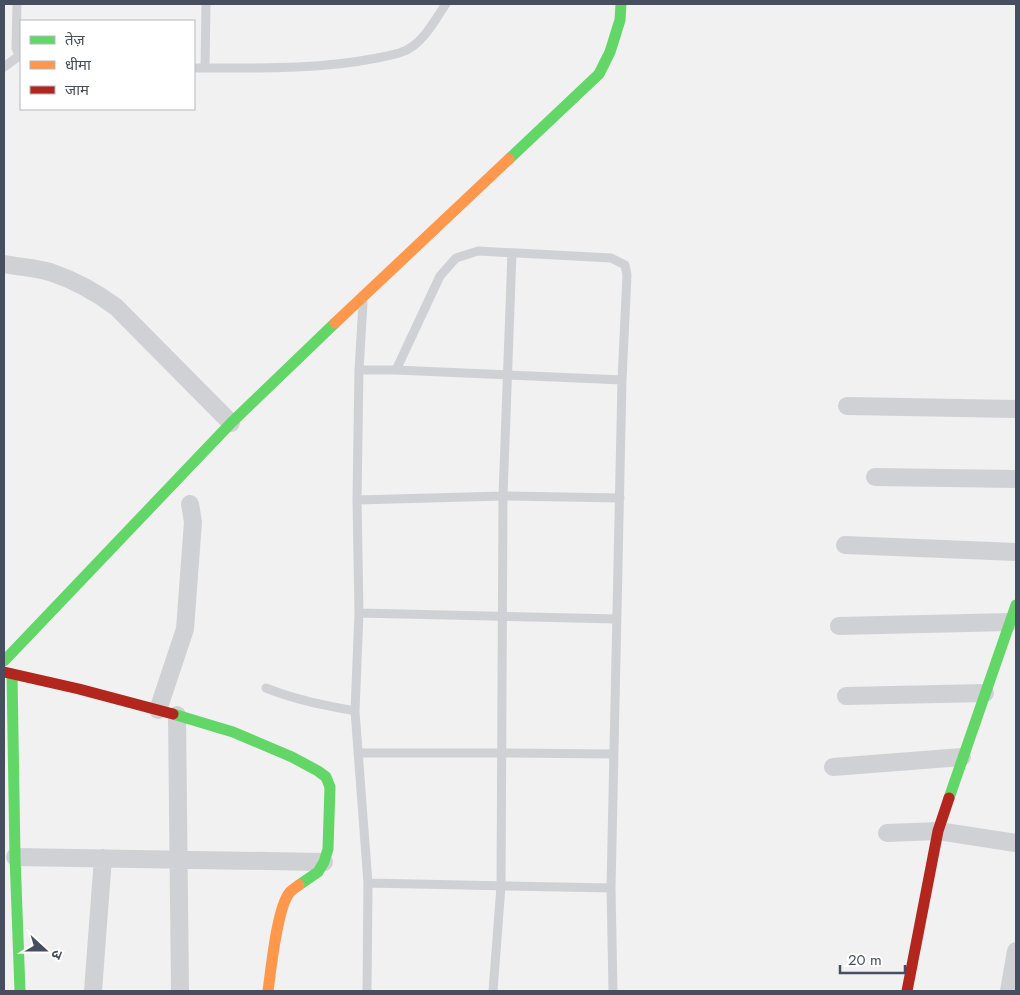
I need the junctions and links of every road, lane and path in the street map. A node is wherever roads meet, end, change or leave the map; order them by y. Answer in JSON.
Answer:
{"nodes":[{"id":1,"x":17,"y":4,"type":"edge"},
{"id":2,"x":206,"y":4,"type":"edge"},
{"id":3,"x":446,"y":4,"type":"edge"},
{"id":4,"x":620,"y":4,"type":"edge"},
{"id":5,"x":20,"y":56,"type":"edge"},
{"id":6,"x":4,"y":67,"type":"edge"},
{"id":7,"x":195,"y":68,"type":"edge"},
{"id":8,"x":206,"y":68,"type":"junction"},
{"id":9,"x":512,"y":253,"type":"junction"},
{"id":10,"x":4,"y":264,"type":"edge"},
{"id":11,"x":364,"y":295,"type":"junction"},
{"id":12,"x":359,"y":370,"type":"junction"},
{"id":13,"x":396,"y":370,"type":"junction"},
{"id":14,"x":508,"y":375,"type":"junction"},
{"id":15,"x":622,"y":380,"type":"junction"},
{"id":16,"x":847,"y":406,"type":"dead end"},
{"id":17,"x":1016,"y":409,"type":"edge"},
{"id":18,"x":231,"y":423,"type":"junction"},
{"id":19,"x":875,"y":477,"type":"dead end"},
{"id":20,"x":1016,"y":479,"type":"edge"},
{"id":21,"x":503,"y":496,"type":"junction"},
{"id":22,"x":620,"y":498,"type":"junction"},
{"id":23,"x":357,"y":500,"type":"junction"},
{"id":24,"x":190,"y":504,"type":"dead end"},
{"id":25,"x":845,"y":545,"type":"dead end"},
{"id":26,"x":1016,"y":552,"type":"edge"},
{"id":27,"x":1016,"y":605,"type":"edge"},
{"id":28,"x":359,"y":612,"type":"junction"},
{"id":29,"x":503,"y":616,"type":"junction"},
{"id":30,"x":617,"y":619,"type":"junction"},
{"id":31,"x":1010,"y":622,"type":"junction"},
{"id":32,"x":839,"y":626,"type":"dead end"},
{"id":33,"x":4,"y":661,"type":"edge"},
{"id":34,"x":8,"y":673,"type":"edge"},
{"id":35,"x":266,"y":688,"type":"dead end"},
{"id":36,"x":985,"y":693,"type":"junction"},
{"id":37,"x":846,"y":696,"type":"dead end"},
{"id":38,"x":158,"y":710,"type":"junction"},
{"id":39,"x":356,"y":711,"type":"junction"},
{"id":40,"x":177,"y":715,"type":"junction"},
{"id":41,"x":358,"y":753,"type":"junction"},
{"id":42,"x":501,"y":753,"type":"junction"},
{"id":43,"x":614,"y":754,"type":"junction"},
{"id":44,"x":962,"y":757,"type":"junction"},
{"id":45,"x":833,"y":767,"type":"dead end"},
{"id":46,"x":938,"y":831,"type":"junction"},
{"id":47,"x":887,"y":833,"type":"dead end"},
{"id":48,"x":1016,"y":844,"type":"edge"},
{"id":49,"x":14,"y":857,"type":"junction"},
{"id":50,"x":103,"y":858,"type":"junction"},
{"id":51,"x":179,"y":860,"type":"junction"},
{"id":52,"x":324,"y":862,"type":"junction"},
{"id":53,"x":368,"y":883,"type":"junction"},
{"id":54,"x":501,"y":886,"type":"junction"},
{"id":55,"x":611,"y":888,"type":"junction"},
{"id":56,"x":1016,"y":951,"type":"edge"},
{"id":57,"x":20,"y":991,"type":"edge"},
{"id":58,"x":93,"y":991,"type":"edge"},
{"id":59,"x":180,"y":991,"type":"edge"},
{"id":60,"x":268,"y":991,"type":"edge"},
{"id":61,"x":366,"y":991,"type":"edge"},
{"id":62,"x":493,"y":991,"type":"edge"},
{"id":63,"x":613,"y":991,"type":"edge"},
{"id":64,"x":907,"y":991,"type":"edge"},
{"id":65,"x":1009,"y":991,"type":"edge"}],
"edges":[{"from":1,"to":5,"type":"lane"},
{"from":2,"to":8,"type":"lane"},
{"from":3,"to":8,"type":"lane"},
{"from":4,"to":11,"type":"street"},
{"from":5,"to":6,"type":"lane"},
{"from":7,"to":8,"type":"lane"},
{"from":9,"to":13,"type":"lane"},
{"from":9,"to":14,"type":"lane"},
{"from":9,"to":15,"type":"lane"},
{"from":10,"to":18,"type":"street"},
{"from":11,"to":12,"type":"lane"},
{"from":11,"to":18,"type":"street"},
{"from":12,"to":13,"type":"lane"},
{"from":12,"to":23,"type":"lane"},
{"from":13,"to":14,"type":"lane"},
{"from":14,"to":15,"type":"lane"},
{"from":14,"to":21,"type":"lane"},
{"from":15,"to":22,"type":"lane"},
{"from":16,"to":17,"type":"street"},
{"from":18,"to":33,"type":"street"},
{"from":19,"to":20,"type":"street"},
{"from":21,"to":22,"type":"lane"},
{"from":21,"to":23,"type":"lane"},
{"from":21,"to":29,"type":"lane"},
{"from":22,"to":30,"type":"lane"},
{"from":23,"to":28,"type":"lane"},
{"from":24,"to":38,"type":"street"},
{"from":25,"to":26,"type":"street"},
{"from":27,"to":31,"type":"street"},
{"from":28,"to":29,"type":"lane"},
{"from":28,"to":39,"type":"lane"},
{"from":29,"to":30,"type":"lane"},
{"from":29,"to":42,"type":"lane"},
{"from":30,"to":43,"type":"lane"},
{"from":31,"to":32,"type":"street"},
{"from":31,"to":36,"type":"street"},
{"from":34,"to":38,"type":"street"},
{"from":34,"to":49,"type":"street"},
{"from":35,"to":39,"type":"lane"},
{"from":36,"to":37,"type":"street"},
{"from":36,"to":44,"type":"street"},
{"from":38,"to":40,"type":"street"},
{"from":39,"to":41,"type":"lane"},
{"from":40,"to":51,"type":"street"},
{"from":40,"to":52,"type":"street"},
{"from":41,"to":42,"type":"lane"},
{"from":41,"to":53,"type":"lane"},
{"from":42,"to":43,"type":"lane"},
{"from":42,"to":54,"type":"lane"},
{"from":43,"to":55,"type":"lane"},
{"from":44,"to":45,"type":"street"},
{"from":44,"to":46,"type":"street"},
{"from":46,"to":47,"type":"street"},
{"from":46,"to":48,"type":"street"},
{"from":46,"to":64,"type":"street"},
{"from":49,"to":50,"type":"street"},
{"from":49,"to":57,"type":"street"},
{"from":50,"to":51,"type":"street"},
{"from":50,"to":58,"type":"street"},
{"from":51,"to":52,"type":"street"},
{"from":51,"to":59,"type":"street"},
{"from":52,"to":60,"type":"street"},
{"from":53,"to":54,"type":"lane"},
{"from":53,"to":61,"type":"lane"},
{"from":54,"to":55,"type":"lane"},
{"from":54,"to":62,"type":"lane"},
{"from":55,"to":63,"type":"lane"},
{"from":56,"to":65,"type":"street"}]}
